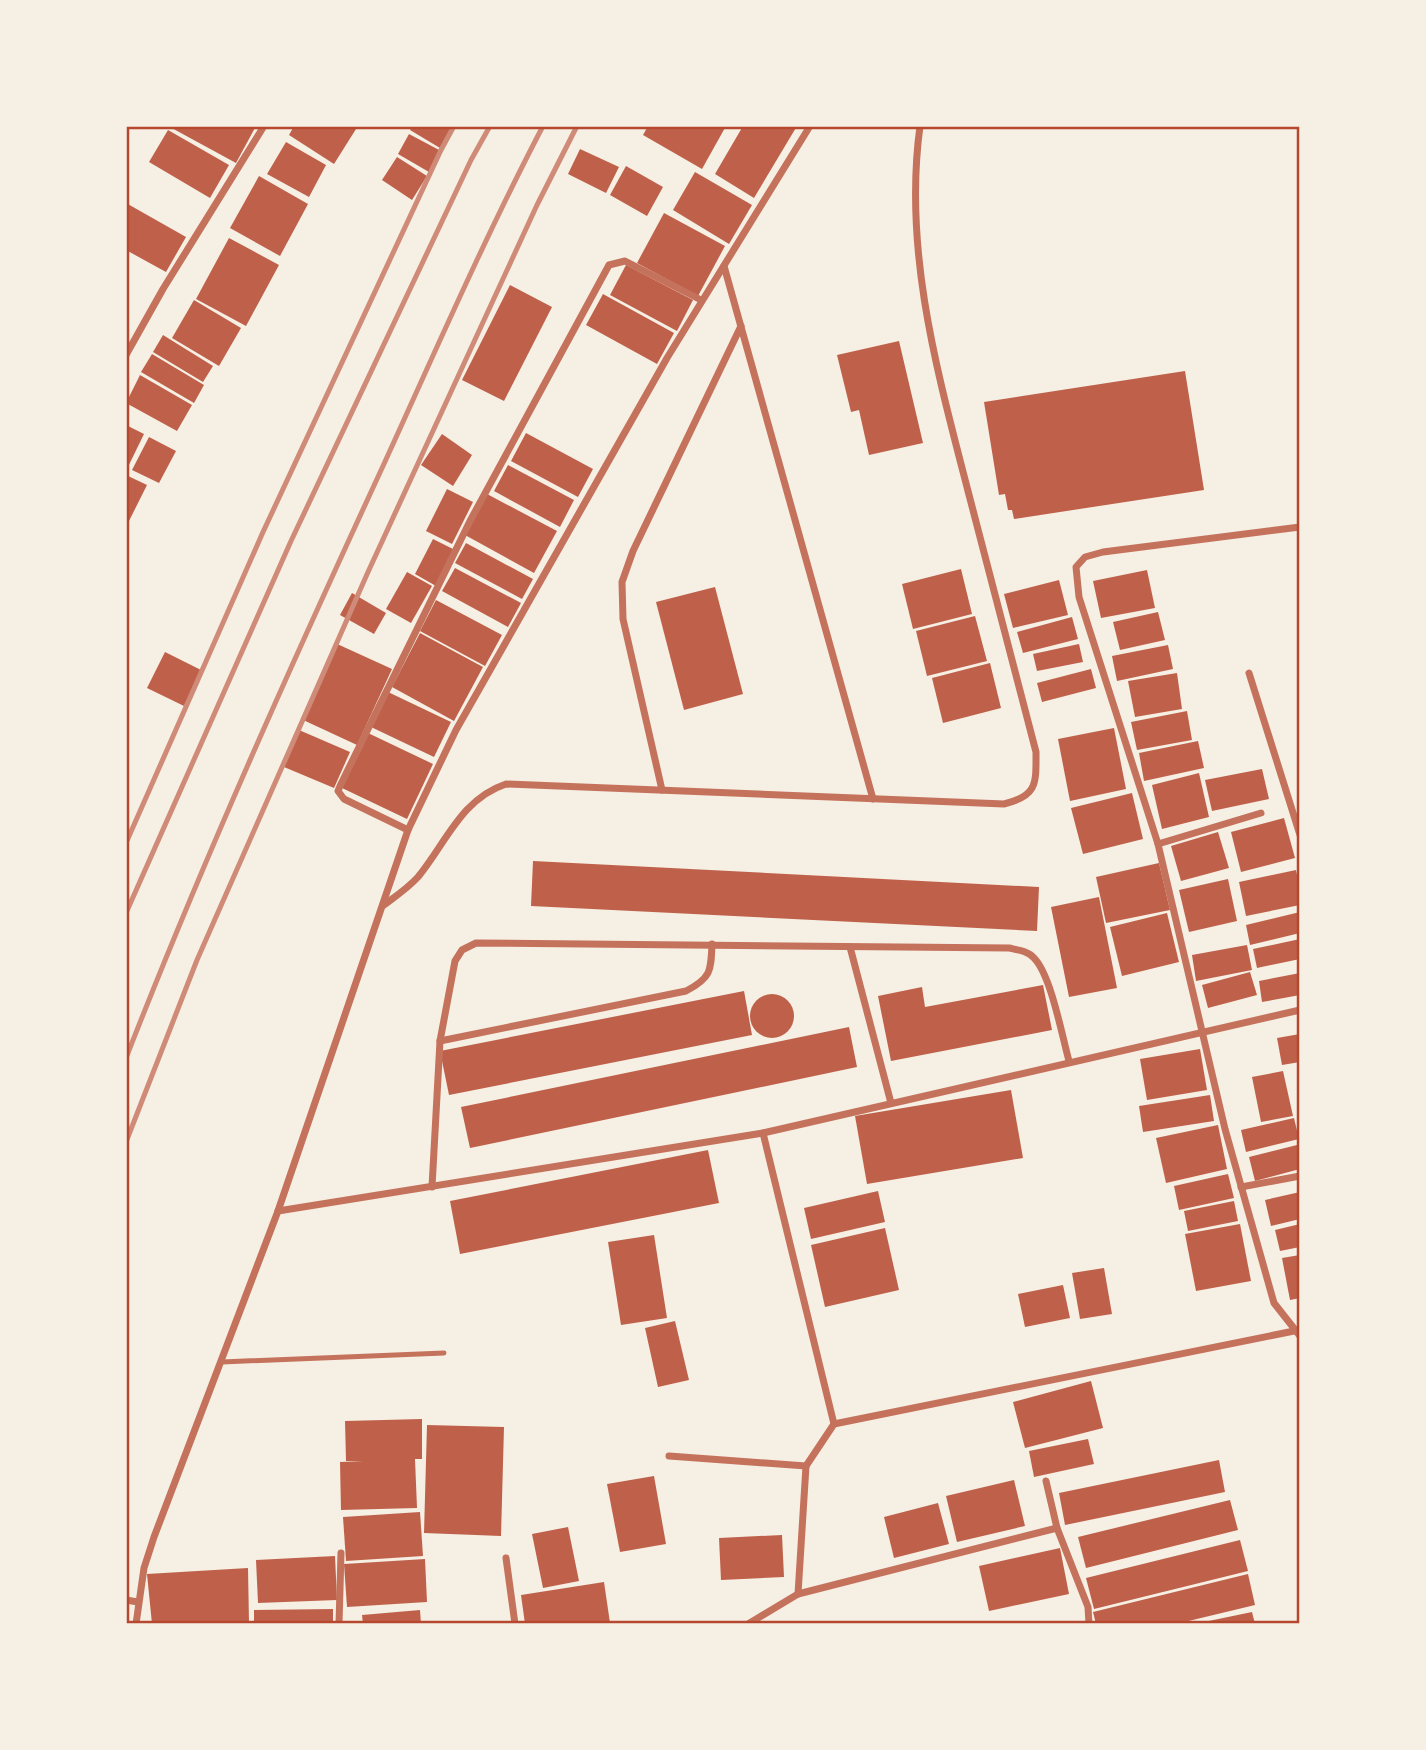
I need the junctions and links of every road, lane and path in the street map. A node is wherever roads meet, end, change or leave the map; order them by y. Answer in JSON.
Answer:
{"nodes":[{"id":1,"x":264,"y":126,"type":"edge"},
{"id":2,"x":810,"y":126,"type":"edge"},
{"id":3,"x":920,"y":126,"type":"edge"},
{"id":4,"x":724,"y":266,"type":"junction"},
{"id":5,"x":701,"y":300,"type":"junction"},
{"id":6,"x":741,"y":326,"type":"junction"},
{"id":7,"x":126,"y":355,"type":"edge"},
{"id":8,"x":1300,"y":527,"type":"edge"},
{"id":9,"x":1249,"y":673,"type":"dead end"},
{"id":10,"x":662,"y":790,"type":"junction"},
{"id":11,"x":873,"y":799,"type":"junction"},
{"id":12,"x":1261,"y":813,"type":"dead end"},
{"id":13,"x":408,"y":830,"type":"junction"},
{"id":14,"x":1300,"y":835,"type":"edge"},
{"id":15,"x":1158,"y":844,"type":"junction"},
{"id":16,"x":383,"y":905,"type":"junction"},
{"id":17,"x":712,"y":944,"type":"junction"},
{"id":18,"x":850,"y":947,"type":"junction"},
{"id":19,"x":1300,"y":1010,"type":"edge"},
{"id":20,"x":1203,"y":1031,"type":"junction"},
{"id":21,"x":440,"y":1041,"type":"junction"},
{"id":22,"x":1069,"y":1061,"type":"junction"},
{"id":23,"x":891,"y":1103,"type":"junction"},
{"id":24,"x":763,"y":1133,"type":"junction"},
{"id":25,"x":1300,"y":1176,"type":"edge"},
{"id":26,"x":432,"y":1187,"type":"junction"},
{"id":27,"x":1241,"y":1187,"type":"junction"},
{"id":28,"x":278,"y":1211,"type":"junction"},
{"id":29,"x":1297,"y":1333,"type":"edge"},
{"id":30,"x":444,"y":1353,"type":"dead end"},
{"id":31,"x":222,"y":1362,"type":"junction"},
{"id":32,"x":834,"y":1424,"type":"junction"},
{"id":33,"x":669,"y":1456,"type":"dead end"},
{"id":34,"x":806,"y":1466,"type":"junction"},
{"id":35,"x":1046,"y":1481,"type":"dead end"},
{"id":36,"x":1057,"y":1528,"type":"junction"},
{"id":37,"x":341,"y":1553,"type":"dead end"},
{"id":38,"x":506,"y":1558,"type":"dead end"},
{"id":39,"x":798,"y":1594,"type":"junction"},
{"id":40,"x":126,"y":1600,"type":"edge"},
{"id":41,"x":138,"y":1602,"type":"junction"},
{"id":42,"x":136,"y":1624,"type":"edge"},
{"id":43,"x":339,"y":1624,"type":"edge"},
{"id":44,"x":515,"y":1624,"type":"edge"},
{"id":45,"x":748,"y":1624,"type":"edge"},
{"id":46,"x":1090,"y":1624,"type":"edge"}],
"edges":[{"from":1,"to":7,"type":"street"},
{"from":2,"to":4,"type":"street"},
{"from":3,"to":11,"type":"street"},
{"from":4,"to":5,"type":"street"},
{"from":4,"to":6,"type":"street"},
{"from":5,"to":13,"type":"street"},
{"from":5,"to":13,"type":"street"},
{"from":6,"to":10,"type":"street"},
{"from":6,"to":11,"type":"street"},
{"from":8,"to":15,"type":"street"},
{"from":9,"to":14,"type":"street"},
{"from":10,"to":11,"type":"street"},
{"from":10,"to":16,"type":"street"},
{"from":12,"to":15,"type":"street"},
{"from":13,"to":16,"type":"street"},
{"from":15,"to":20,"type":"street"},
{"from":16,"to":28,"type":"street"},
{"from":17,"to":18,"type":"street"},
{"from":17,"to":21,"type":"street"},
{"from":17,"to":21,"type":"street"},
{"from":18,"to":22,"type":"street"},
{"from":18,"to":23,"type":"street"},
{"from":19,"to":20,"type":"street"},
{"from":20,"to":22,"type":"street"},
{"from":20,"to":27,"type":"street"},
{"from":21,"to":26,"type":"street"},
{"from":22,"to":23,"type":"street"},
{"from":23,"to":24,"type":"street"},
{"from":24,"to":26,"type":"street"},
{"from":24,"to":32,"type":"street"},
{"from":25,"to":27,"type":"street"},
{"from":26,"to":28,"type":"street"},
{"from":27,"to":29,"type":"street"},
{"from":28,"to":31,"type":"street"},
{"from":29,"to":32,"type":"street"},
{"from":30,"to":31,"type":"lane"},
{"from":31,"to":41,"type":"street"},
{"from":32,"to":34,"type":"street"},
{"from":33,"to":34,"type":"street"},
{"from":34,"to":39,"type":"street"},
{"from":35,"to":36,"type":"street"},
{"from":36,"to":39,"type":"street"},
{"from":36,"to":46,"type":"street"},
{"from":37,"to":43,"type":"street"},
{"from":38,"to":44,"type":"street"},
{"from":39,"to":45,"type":"street"},
{"from":40,"to":41,"type":"street"},
{"from":41,"to":42,"type":"street"}]}
